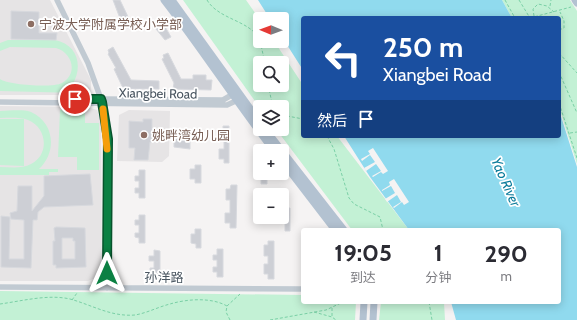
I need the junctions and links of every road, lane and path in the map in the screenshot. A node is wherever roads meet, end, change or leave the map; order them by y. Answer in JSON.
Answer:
{"nodes":[{"id":1,"x":57,"y":0,"type":"edge"},
{"id":2,"x":164,"y":0,"type":"edge"},
{"id":3,"x":172,"y":0,"type":"edge"},
{"id":4,"x":208,"y":0,"type":"edge"},
{"id":5,"x":505,"y":0,"type":"edge"},
{"id":6,"x":519,"y":0,"type":"edge"},
{"id":7,"x":551,"y":0,"type":"edge"},
{"id":8,"x":575,"y":0,"type":"edge"},
{"id":9,"x":574,"y":5,"type":"edge"},
{"id":10,"x":550,"y":7,"type":"junction"},
{"id":11,"x":559,"y":10,"type":"junction"},
{"id":12,"x":554,"y":12,"type":"junction"},
{"id":13,"x":514,"y":16,"type":"edge"},
{"id":14,"x":529,"y":16,"type":"edge"},
{"id":15,"x":536,"y":16,"type":"edge"},
{"id":16,"x":540,"y":16,"type":"edge"},
{"id":17,"x":561,"y":29,"type":"edge"},
{"id":18,"x":253,"y":31,"type":"edge"},
{"id":19,"x":561,"y":55,"type":"edge"},
{"id":20,"x":577,"y":73,"type":"edge"},
{"id":21,"x":561,"y":77,"type":"edge"},
{"id":22,"x":237,"y":97,"type":"junction"},
{"id":23,"x":0,"y":98,"type":"edge"},
{"id":24,"x":101,"y":100,"type":"junction"},
{"id":25,"x":0,"y":102,"type":"edge"},
{"id":26,"x":561,"y":108,"type":"edge"},
{"id":27,"x":577,"y":113,"type":"edge"},
{"id":28,"x":253,"y":114,"type":"edge"},
{"id":29,"x":289,"y":116,"type":"edge"},
{"id":30,"x":301,"y":119,"type":"edge"},
{"id":31,"x":577,"y":132,"type":"edge"},
{"id":32,"x":570,"y":133,"type":"junction"},
{"id":33,"x":270,"y":136,"type":"edge"},
{"id":34,"x":328,"y":138,"type":"edge"},
{"id":35,"x":269,"y":144,"type":"edge"},
{"id":36,"x":577,"y":158,"type":"edge"},
{"id":37,"x":289,"y":170,"type":"edge"},
{"id":38,"x":333,"y":228,"type":"edge"},
{"id":39,"x":342,"y":228,"type":"edge"},
{"id":40,"x":383,"y":228,"type":"edge"},
{"id":41,"x":0,"y":287,"type":"edge"},
{"id":42,"x":81,"y":288,"type":"junction"},
{"id":43,"x":107,"y":288,"type":"junction"},
{"id":44,"x":242,"y":289,"type":"junction"},
{"id":45,"x":301,"y":289,"type":"edge"},
{"id":46,"x":72,"y":300,"type":"junction"},
{"id":47,"x":0,"y":304,"type":"edge"},
{"id":48,"x":338,"y":304,"type":"edge"},
{"id":49,"x":364,"y":304,"type":"edge"},
{"id":50,"x":374,"y":304,"type":"edge"},
{"id":51,"x":429,"y":304,"type":"edge"},
{"id":52,"x":227,"y":306,"type":"junction"},
{"id":53,"x":332,"y":307,"type":"junction"},
{"id":54,"x":314,"y":312,"type":"junction"},
{"id":55,"x":332,"y":317,"type":"junction"},
{"id":56,"x":230,"y":320,"type":"edge"},
{"id":57,"x":270,"y":320,"type":"edge"},
{"id":58,"x":336,"y":320,"type":"edge"},
{"id":59,"x":363,"y":320,"type":"edge"},
{"id":60,"x":373,"y":320,"type":"edge"},
{"id":61,"x":432,"y":320,"type":"edge"}],
"edges":[{"from":1,"to":24,"type":"street"},
{"from":2,"to":22,"type":"main road"},
{"from":3,"to":22,"type":"main road"},
{"from":4,"to":18,"type":"path"},
{"from":5,"to":13,"type":"path"},
{"from":6,"to":14,"type":"path"},
{"from":7,"to":10,"type":"path"},
{"from":8,"to":9,"type":"main road"},
{"from":9,"to":11,"type":"path"},
{"from":10,"to":12,"type":"path"},
{"from":10,"to":15,"type":"path"},
{"from":11,"to":12,"type":"path"},
{"from":11,"to":17,"type":"path"},
{"from":12,"to":16,"type":"path"},
{"from":19,"to":20,"type":"path"},
{"from":21,"to":27,"type":"path"},
{"from":22,"to":24,"type":"street","name":"Xiangbei Road"},
{"from":22,"to":28,"type":"main road"},
{"from":22,"to":35,"type":"main road"},
{"from":23,"to":24,"type":"street","name":"Xiangbei Road"},
{"from":24,"to":25,"type":"street","name":"Xiangbei Road"},
{"from":24,"to":43,"type":"street"},
{"from":26,"to":32,"type":"path"},
{"from":29,"to":30,"type":"path"},
{"from":31,"to":32,"type":"path"},
{"from":32,"to":36,"type":"path"},
{"from":33,"to":39,"type":"main road"},
{"from":34,"to":40,"type":"path"},
{"from":37,"to":38,"type":"main road"},
{"from":41,"to":42,"type":"street","name":"孙洋路"},
{"from":42,"to":43,"type":"street","name":"孙洋路"},
{"from":42,"to":46,"type":"path"},
{"from":43,"to":44,"type":"street","name":"孙洋路"},
{"from":44,"to":45,"type":"street","name":"孙洋路"},
{"from":44,"to":52,"type":"path"},
{"from":46,"to":47,"type":"path"},
{"from":46,"to":52,"type":"path"},
{"from":48,"to":53,"type":"path"},
{"from":49,"to":59,"type":"main road"},
{"from":50,"to":60,"type":"main road"},
{"from":51,"to":61,"type":"path"},
{"from":52,"to":56,"type":"path"},
{"from":53,"to":54,"type":"path"},
{"from":53,"to":55,"type":"path"},
{"from":54,"to":55,"type":"path"},
{"from":54,"to":57,"type":"path"},
{"from":55,"to":58,"type":"path"}]}
